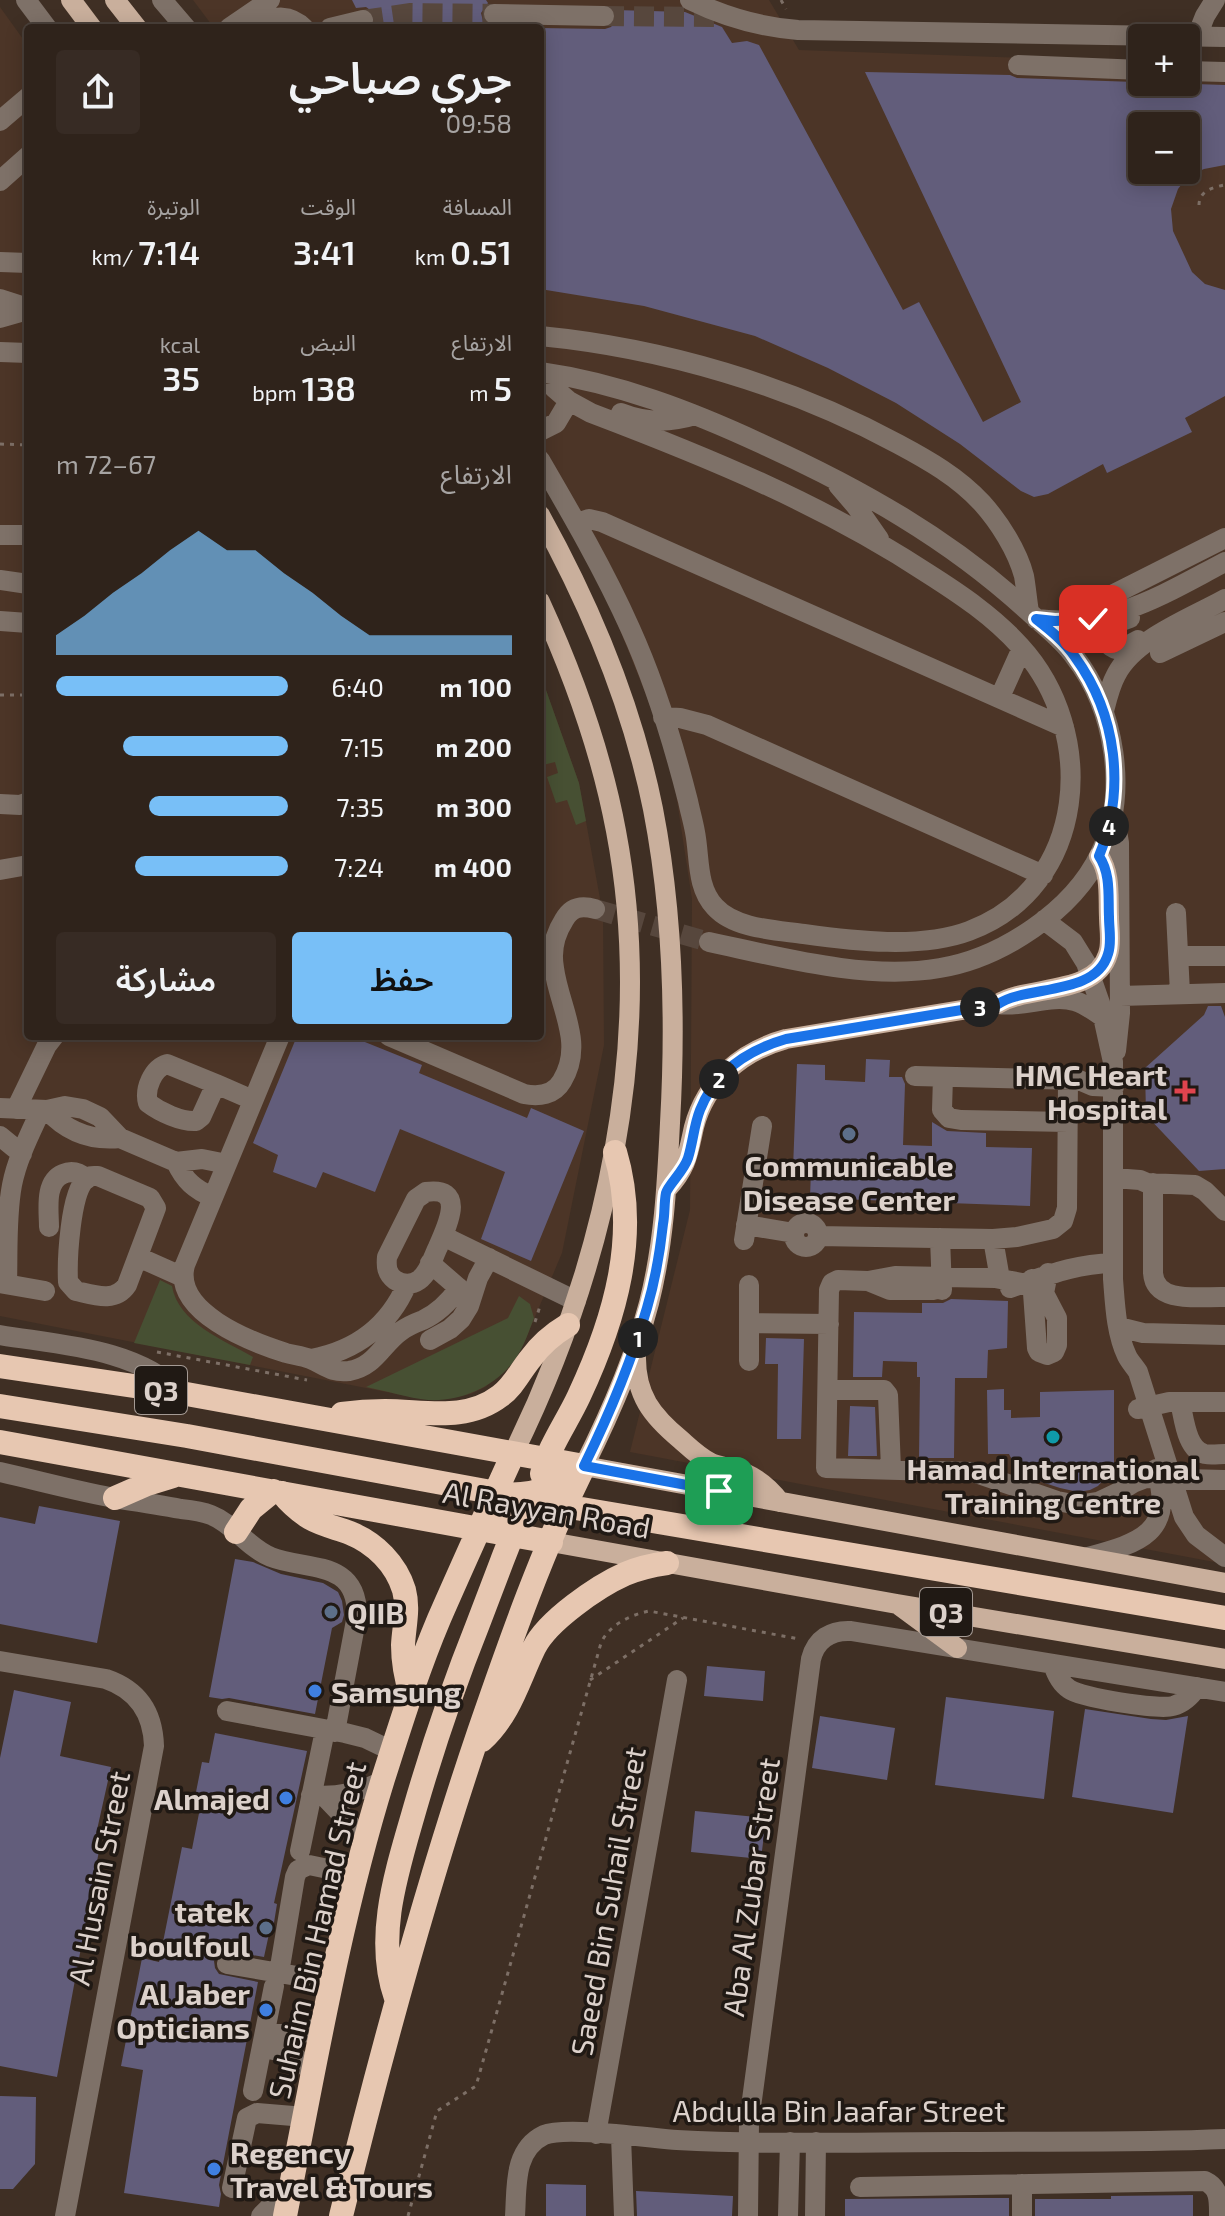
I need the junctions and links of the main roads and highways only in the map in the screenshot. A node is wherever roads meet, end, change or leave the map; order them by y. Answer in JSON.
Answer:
{"nodes":[{"id":1,"x":71,"y":0,"type":"edge"},
{"id":2,"x":115,"y":0,"type":"edge"},
{"id":3,"x":89,"y":24,"type":"edge"},
{"id":4,"x":134,"y":24,"type":"edge"},
{"id":5,"x":544,"y":523,"type":"edge"},
{"id":6,"x":544,"y":611,"type":"edge"},
{"id":7,"x":1099,"y":856,"type":"road end"},
{"id":8,"x":615,"y":1152,"type":"junction"},
{"id":9,"x":667,"y":1189,"type":"junction"},
{"id":10,"x":568,"y":1325,"type":"junction"},
{"id":11,"x":637,"y":1342,"type":"junction"},
{"id":12,"x":0,"y":1366,"type":"edge"},
{"id":13,"x":0,"y":1406,"type":"edge"},
{"id":14,"x":321,"y":1419,"type":"junction"},
{"id":15,"x":0,"y":1442,"type":"edge"},
{"id":16,"x":513,"y":1454,"type":"junction"},
{"id":17,"x":546,"y":1460,"type":"junction"},
{"id":18,"x":584,"y":1466,"type":"junction"},
{"id":19,"x":180,"y":1474,"type":"junction"},
{"id":20,"x":278,"y":1492,"type":"junction"},
{"id":21,"x":495,"y":1493,"type":"junction"},
{"id":22,"x":115,"y":1498,"type":"road end"},
{"id":23,"x":537,"y":1502,"type":"junction"},
{"id":24,"x":780,"y":1502,"type":"junction"},
{"id":25,"x":479,"y":1530,"type":"junction"},
{"id":26,"x":236,"y":1532,"type":"road end"},
{"id":27,"x":512,"y":1535,"type":"junction"},
{"id":28,"x":551,"y":1542,"type":"junction"},
{"id":29,"x":667,"y":1563,"type":"junction"},
{"id":30,"x":1225,"y":1583,"type":"edge"},
{"id":31,"x":897,"y":1604,"type":"junction"},
{"id":32,"x":1225,"y":1618,"type":"edge"},
{"id":33,"x":957,"y":1648,"type":"road end"},
{"id":34,"x":1225,"y":1659,"type":"edge"},
{"id":35,"x":411,"y":1694,"type":"junction"},
{"id":36,"x":474,"y":1747,"type":"junction"},
{"id":37,"x":397,"y":2001,"type":"junction"},
{"id":38,"x":285,"y":2216,"type":"edge"},
{"id":39,"x":341,"y":2216,"type":"edge"}],
"edges":[{"from":1,"to":3,"type":"main road"},
{"from":2,"to":4,"type":"main road"},
{"from":5,"to":9,"type":"main road"},
{"from":6,"to":8,"type":"main road"},
{"from":7,"to":9,"type":"main road"},
{"from":8,"to":10,"type":"main road"},
{"from":8,"to":17,"type":"highway"},
{"from":9,"to":11,"type":"main road"},
{"from":10,"to":14,"type":"highway"},
{"from":10,"to":16,"type":"main road"},
{"from":11,"to":18,"type":"main road"},
{"from":11,"to":24,"type":"main road"},
{"from":12,"to":14,"type":"highway","name":"Al Rayyan Road","number":"Q3"},
{"from":13,"to":21,"type":"highway"},
{"from":14,"to":16,"type":"highway","name":"Al Rayyan Road","number":"Q3"},
{"from":15,"to":19,"type":"highway","name":"Al Rayyan Road","number":"Q3"},
{"from":16,"to":17,"type":"highway","name":"Al Rayyan Road","number":"Q3"},
{"from":16,"to":21,"type":"highway","name":"Suhaim Bin Hamad Street"},
{"from":16,"to":23,"type":"highway"},
{"from":17,"to":18,"type":"highway","name":"Al Rayyan Road","number":"Q3"},
{"from":17,"to":23,"type":"highway"},
{"from":18,"to":23,"type":"highway"},
{"from":18,"to":24,"type":"main road","name":"Al Rayyan Road","number":"Q3"},
{"from":19,"to":20,"type":"highway","name":"Al Rayyan Road","number":"Q3"},
{"from":19,"to":22,"type":"highway"},
{"from":20,"to":25,"type":"highway","name":"Al Rayyan Road","number":"Q3"},
{"from":20,"to":26,"type":"highway"},
{"from":20,"to":35,"type":"highway"},
{"from":21,"to":23,"type":"highway"},
{"from":21,"to":25,"type":"highway","name":"Suhaim Bin Hamad Street"},
{"from":23,"to":25,"type":"highway"},
{"from":23,"to":27,"type":"highway"},
{"from":23,"to":28,"type":"highway"},
{"from":23,"to":32,"type":"highway"},
{"from":24,"to":30,"type":"main road","name":"Al Rayyan Road","number":"Q3"},
{"from":25,"to":27,"type":"highway","name":"Al Rayyan Road","number":"Q3"},
{"from":25,"to":35,"type":"highway","name":"Suhaim Bin Hamad Street"},
{"from":27,"to":28,"type":"highway","name":"Al Rayyan Road","number":"Q3"},
{"from":27,"to":37,"type":"highway"},
{"from":28,"to":29,"type":"main road","name":"Al Rayyan Road","number":"Q3"},
{"from":28,"to":36,"type":"highway"},
{"from":29,"to":31,"type":"main road","name":"Al Rayyan Road","number":"Q3"},
{"from":29,"to":36,"type":"highway"},
{"from":31,"to":33,"type":"main road"},
{"from":31,"to":34,"type":"main road","name":"Al Rayyan Road","number":"Q3"},
{"from":35,"to":38,"type":"highway","name":"Suhaim Bin Hamad Street"},
{"from":36,"to":37,"type":"highway"},
{"from":37,"to":39,"type":"highway"}]}
